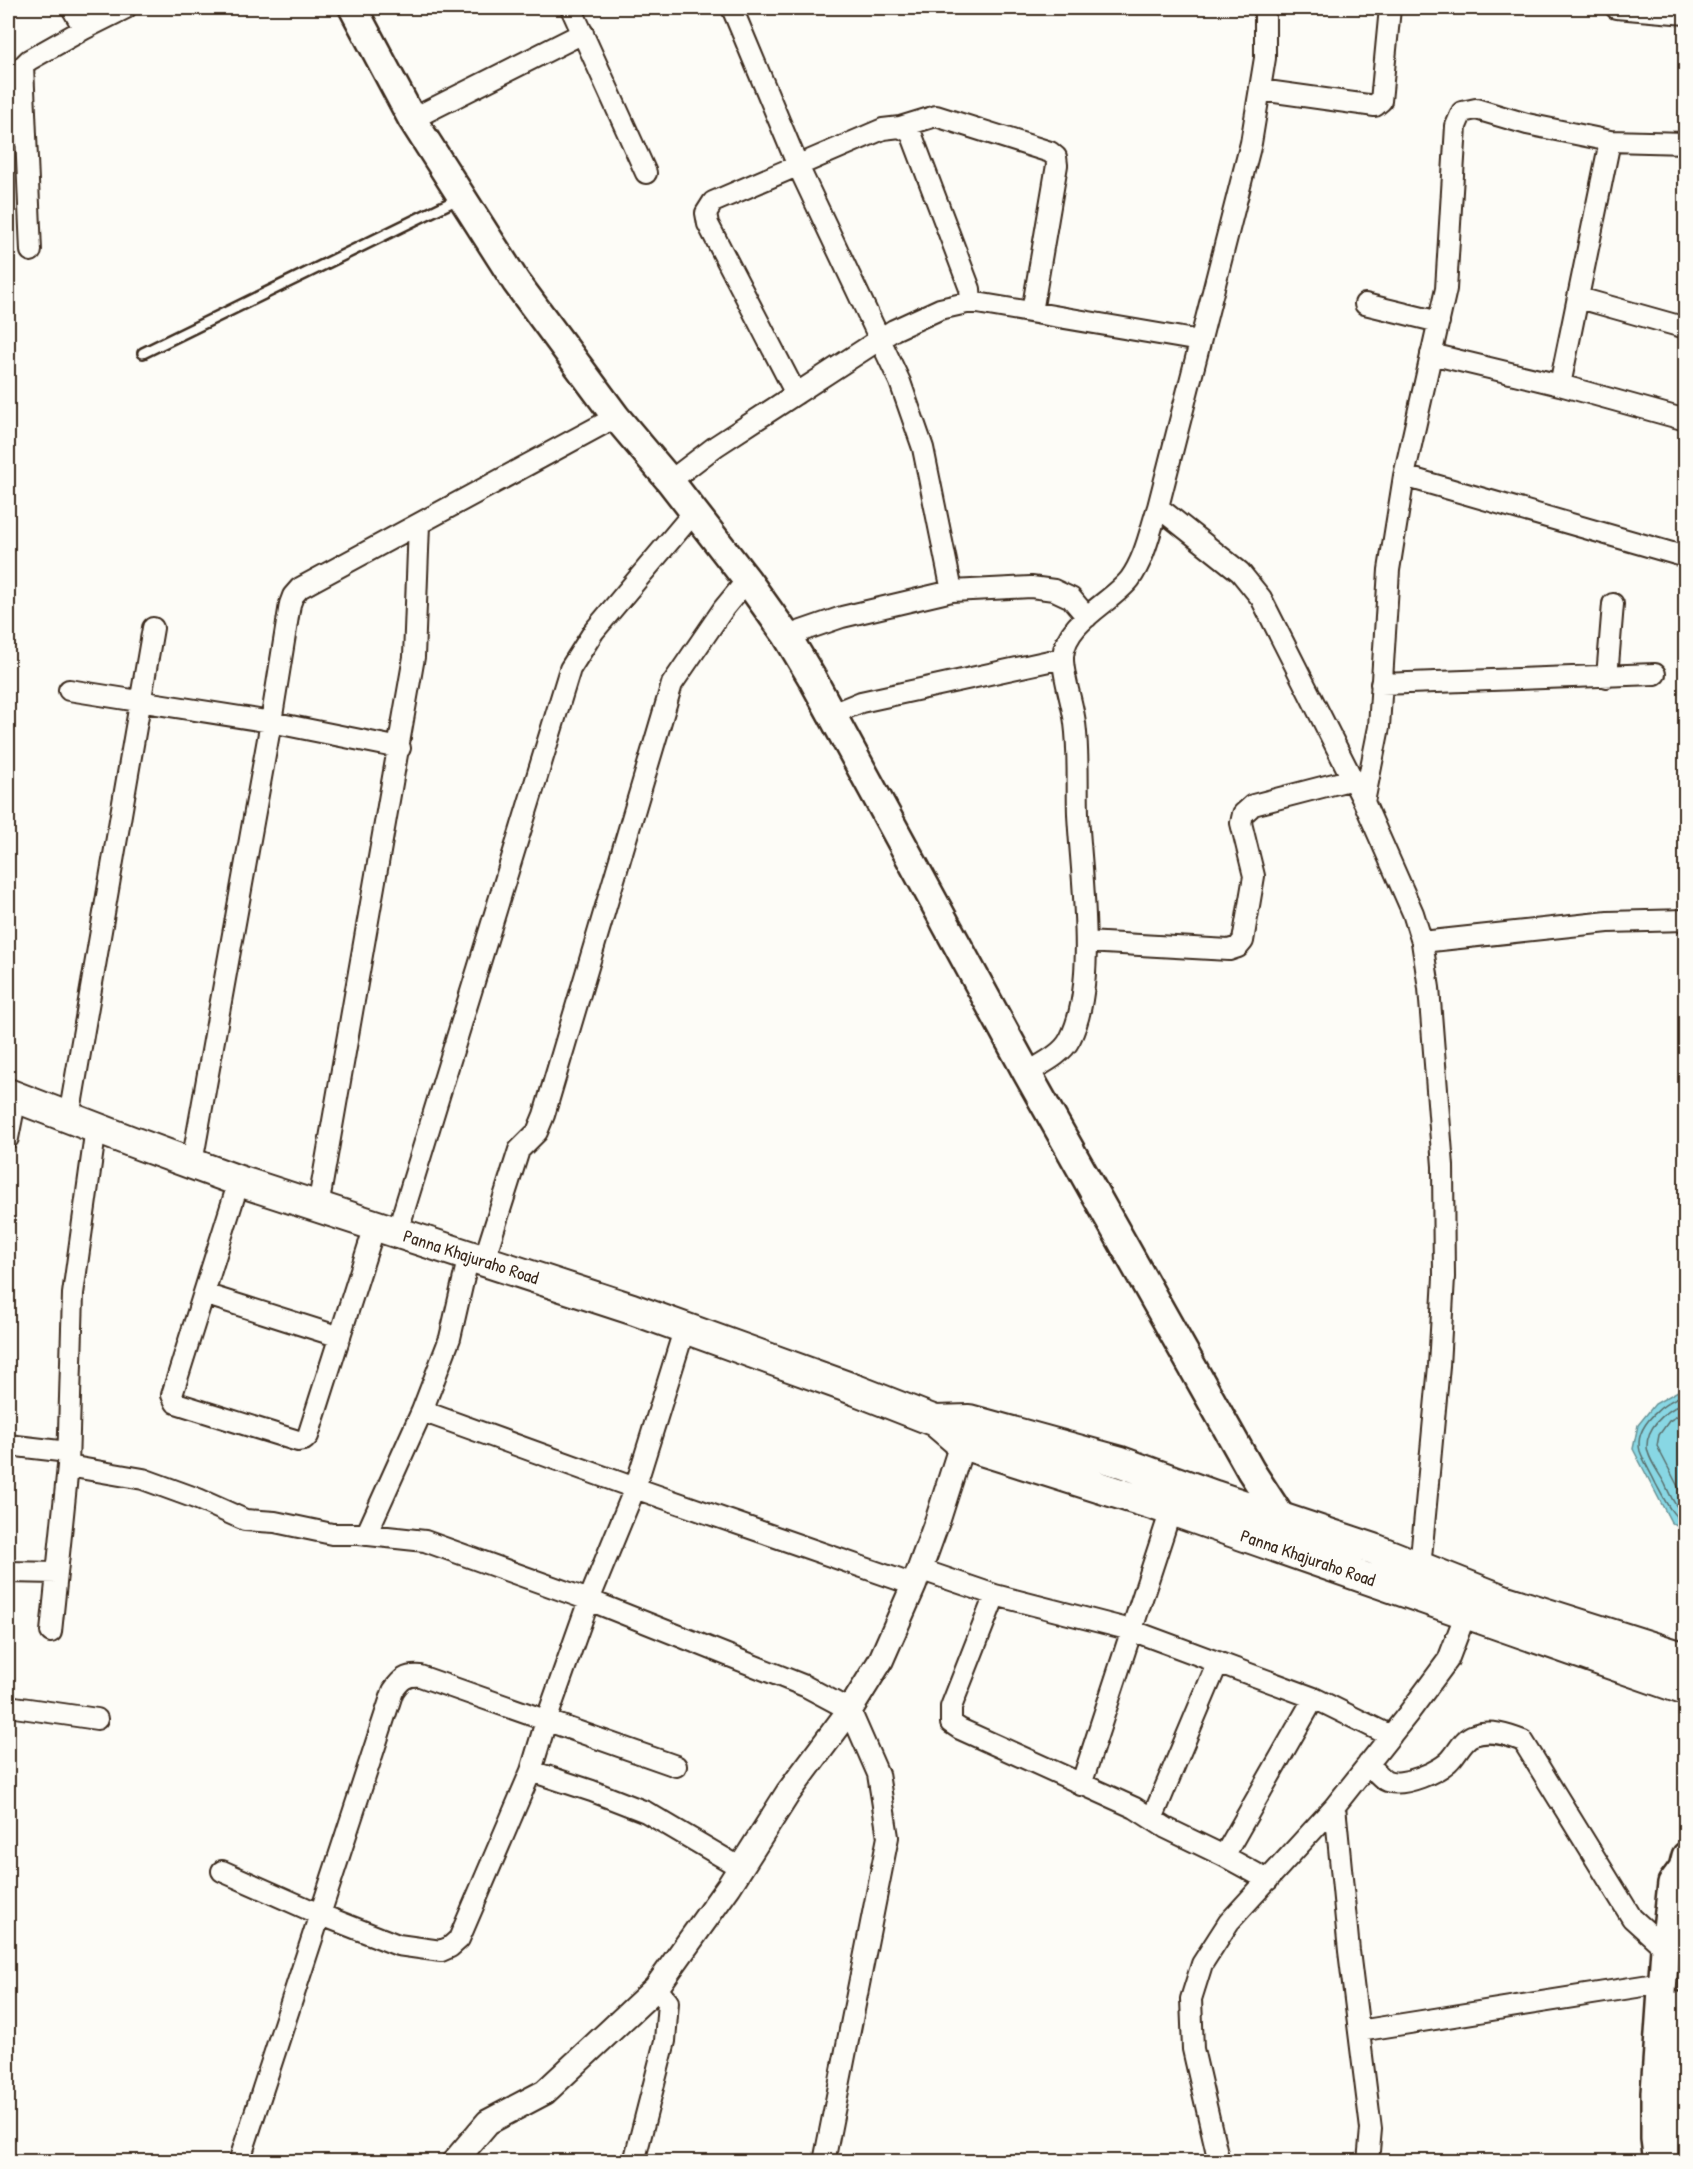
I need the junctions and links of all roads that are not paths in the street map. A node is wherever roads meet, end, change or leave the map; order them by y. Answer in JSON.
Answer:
{"nodes":[{"id":1,"x":72,"y":8,"type":"edge"},
{"id":2,"x":126,"y":8,"type":"edge"},
{"id":3,"x":354,"y":8,"type":"edge"},
{"id":4,"x":571,"y":8,"type":"edge"},
{"id":5,"x":732,"y":8,"type":"edge"},
{"id":6,"x":1265,"y":8,"type":"edge"},
{"id":7,"x":1390,"y":8,"type":"edge"},
{"id":8,"x":1616,"y":8,"type":"edge"},
{"id":9,"x":1686,"y":14,"type":"edge"},
{"id":10,"x":84,"y":29,"type":"junction"},
{"id":11,"x":583,"y":33,"type":"junction"},
{"id":12,"x":1260,"y":90,"type":"junction"},
{"id":13,"x":412,"y":118,"type":"junction"},
{"id":14,"x":900,"y":127,"type":"junction"},
{"id":15,"x":1610,"y":141,"type":"junction"},
{"id":16,"x":1686,"y":144,"type":"edge"},
{"id":17,"x":798,"y":166,"type":"junction"},
{"id":18,"x":646,"y":173,"type":"dead end"},
{"id":19,"x":462,"y":197,"type":"junction"},
{"id":20,"x":31,"y":250,"type":"dead end"},
{"id":21,"x":1579,"y":298,"type":"junction"},
{"id":22,"x":971,"y":302,"type":"junction"},
{"id":23,"x":1365,"y":304,"type":"dead end"},
{"id":24,"x":1032,"y":312,"type":"junction"},
{"id":25,"x":1439,"y":322,"type":"junction"},
{"id":26,"x":1686,"y":328,"type":"edge"},
{"id":27,"x":879,"y":341,"type":"junction"},
{"id":28,"x":1200,"y":341,"type":"junction"},
{"id":29,"x":143,"y":353,"type":"dead end"},
{"id":30,"x":1431,"y":354,"type":"junction"},
{"id":31,"x":1560,"y":386,"type":"junction"},
{"id":32,"x":796,"y":394,"type":"junction"},
{"id":33,"x":616,"y":417,"type":"junction"},
{"id":34,"x":1686,"y":420,"type":"edge"},
{"id":35,"x":1404,"y":476,"type":"junction"},
{"id":36,"x":670,"y":481,"type":"junction"},
{"id":37,"x":1158,"y":507,"type":"junction"},
{"id":38,"x":694,"y":512,"type":"junction"},
{"id":39,"x":419,"y":524,"type":"junction"},
{"id":40,"x":1686,"y":557,"type":"edge"},
{"id":41,"x":747,"y":580,"type":"junction"},
{"id":42,"x":952,"y":591,"type":"junction"},
{"id":43,"x":1613,"y":604,"type":"dead end"},
{"id":44,"x":1087,"y":617,"type":"junction"},
{"id":45,"x":153,"y":628,"type":"dead end"},
{"id":46,"x":787,"y":636,"type":"junction"},
{"id":47,"x":1063,"y":658,"type":"junction"},
{"id":48,"x":1655,"y":675,"type":"dead end"},
{"id":49,"x":1607,"y":677,"type":"junction"},
{"id":50,"x":1381,"y":684,"type":"junction"},
{"id":51,"x":69,"y":690,"type":"dead end"},
{"id":52,"x":140,"y":702,"type":"junction"},
{"id":53,"x":832,"y":714,"type":"junction"},
{"id":54,"x":271,"y":722,"type":"junction"},
{"id":55,"x":400,"y":748,"type":"junction"},
{"id":56,"x":1353,"y":779,"type":"junction"},
{"id":57,"x":1365,"y":802,"type":"junction"},
{"id":58,"x":1686,"y":920,"type":"edge"},
{"id":59,"x":1086,"y":942,"type":"junction"},
{"id":60,"x":1422,"y":942,"type":"junction"},
{"id":61,"x":1027,"y":1073,"type":"junction"},
{"id":62,"x":12,"y":1095,"type":"edge"},
{"id":63,"x":83,"y":1122,"type":"junction"},
{"id":64,"x":8,"y":1138,"type":"edge"},
{"id":65,"x":192,"y":1163,"type":"junction"},
{"id":66,"x":240,"y":1181,"type":"junction"},
{"id":67,"x":318,"y":1207,"type":"junction"},
{"id":68,"x":386,"y":1229,"type":"junction"},
{"id":69,"x":476,"y":1258,"type":"junction"},
{"id":70,"x":204,"y":1294,"type":"junction"},
{"id":71,"x":685,"y":1328,"type":"junction"},
{"id":72,"x":340,"y":1336,"type":"junction"},
{"id":73,"x":422,"y":1411,"type":"junction"},
{"id":74,"x":965,"y":1432,"type":"junction"},
{"id":75,"x":8,"y":1445,"type":"edge"},
{"id":76,"x":68,"y":1459,"type":"junction"},
{"id":77,"x":635,"y":1488,"type":"junction"},
{"id":78,"x":1171,"y":1510,"type":"junction"},
{"id":79,"x":1281,"y":1517,"type":"junction"},
{"id":80,"x":366,"y":1535,"type":"junction"},
{"id":81,"x":1420,"y":1568,"type":"junction"},
{"id":82,"x":8,"y":1572,"type":"edge"},
{"id":83,"x":57,"y":1573,"type":"junction"},
{"id":84,"x":916,"y":1577,"type":"junction"},
{"id":85,"x":995,"y":1595,"type":"junction"},
{"id":86,"x":589,"y":1600,"type":"junction"},
{"id":87,"x":1466,"y":1613,"type":"junction"},
{"id":88,"x":1131,"y":1630,"type":"junction"},
{"id":89,"x":51,"y":1632,"type":"dead end"},
{"id":90,"x":1686,"y":1658,"type":"edge"},
{"id":91,"x":1218,"y":1662,"type":"junction"},
{"id":92,"x":1686,"y":1690,"type":"edge"},
{"id":93,"x":1314,"y":1698,"type":"junction"},
{"id":94,"x":8,"y":1706,"type":"edge"},
{"id":95,"x":850,"y":1710,"type":"junction"},
{"id":96,"x":97,"y":1719,"type":"dead end"},
{"id":97,"x":546,"y":1721,"type":"junction"},
{"id":98,"x":1390,"y":1736,"type":"junction"},
{"id":99,"x":1368,"y":1764,"type":"junction"},
{"id":100,"x":676,"y":1766,"type":"dead end"},
{"id":101,"x":531,"y":1771,"type":"junction"},
{"id":102,"x":1081,"y":1785,"type":"junction"},
{"id":103,"x":1335,"y":1806,"type":"junction"},
{"id":104,"x":1152,"y":1819,"type":"junction"},
{"id":105,"x":1224,"y":1856,"type":"junction"},
{"id":106,"x":1685,"y":1867,"type":"edge"},
{"id":107,"x":741,"y":1868,"type":"junction"},
{"id":108,"x":222,"y":1871,"type":"dead end"},
{"id":109,"x":1268,"y":1880,"type":"junction"},
{"id":110,"x":319,"y":1914,"type":"junction"},
{"id":111,"x":1686,"y":1922,"type":"edge"},
{"id":112,"x":1665,"y":1948,"type":"junction"},
{"id":113,"x":1662,"y":1983,"type":"junction"},
{"id":114,"x":656,"y":1988,"type":"junction"},
{"id":115,"x":1359,"y":2031,"type":"junction"},
{"id":116,"x":239,"y":2162,"type":"edge"},
{"id":117,"x":454,"y":2162,"type":"edge"},
{"id":118,"x":634,"y":2162,"type":"edge"},
{"id":119,"x":824,"y":2162,"type":"edge"},
{"id":120,"x":1219,"y":2162,"type":"edge"},
{"id":121,"x":1368,"y":2162,"type":"edge"},
{"id":122,"x":1658,"y":2162,"type":"edge"},
{"id":123,"x":1678,"y":2162,"type":"edge"}],
"edges":[{"from":1,"to":10,"type":"street"},
{"from":2,"to":10,"type":"street"},
{"from":3,"to":13,"type":"main road"},
{"from":4,"to":11,"type":"street"},
{"from":5,"to":17,"type":"street"},
{"from":6,"to":12,"type":"street"},
{"from":7,"to":12,"type":"street"},
{"from":8,"to":9,"type":"street"},
{"from":10,"to":20,"type":"street"},
{"from":11,"to":13,"type":"street"},
{"from":11,"to":18,"type":"street"},
{"from":12,"to":28,"type":"street"},
{"from":13,"to":19,"type":"main road"},
{"from":14,"to":17,"type":"street"},
{"from":14,"to":22,"type":"street"},
{"from":14,"to":24,"type":"street"},
{"from":15,"to":16,"type":"street"},
{"from":15,"to":21,"type":"street"},
{"from":15,"to":25,"type":"street"},
{"from":17,"to":27,"type":"street"},
{"from":17,"to":32,"type":"street"},
{"from":19,"to":29,"type":"lane"},
{"from":19,"to":33,"type":"main road"},
{"from":21,"to":26,"type":"street"},
{"from":21,"to":31,"type":"street"},
{"from":22,"to":24,"type":"street"},
{"from":22,"to":27,"type":"street"},
{"from":23,"to":25,"type":"street"},
{"from":24,"to":28,"type":"street"},
{"from":25,"to":30,"type":"street"},
{"from":27,"to":32,"type":"street"},
{"from":27,"to":42,"type":"street"},
{"from":28,"to":37,"type":"street"},
{"from":30,"to":31,"type":"street"},
{"from":30,"to":35,"type":"street"},
{"from":31,"to":34,"type":"street"},
{"from":32,"to":36,"type":"street"},
{"from":33,"to":36,"type":"main road"},
{"from":33,"to":39,"type":"street"},
{"from":35,"to":40,"type":"street"},
{"from":35,"to":50,"type":"street"},
{"from":36,"to":38,"type":"main road"},
{"from":37,"to":44,"type":"street"},
{"from":37,"to":56,"type":"street"},
{"from":38,"to":41,"type":"main road"},
{"from":38,"to":68,"type":"street"},
{"from":39,"to":54,"type":"street"},
{"from":39,"to":55,"type":"street"},
{"from":41,"to":46,"type":"main road"},
{"from":41,"to":69,"type":"street"},
{"from":42,"to":44,"type":"street"},
{"from":42,"to":46,"type":"street"},
{"from":43,"to":49,"type":"street"},
{"from":44,"to":47,"type":"street"},
{"from":45,"to":52,"type":"street"},
{"from":46,"to":53,"type":"main road"},
{"from":47,"to":53,"type":"street"},
{"from":47,"to":59,"type":"street"},
{"from":48,"to":49,"type":"street"},
{"from":49,"to":50,"type":"street"},
{"from":50,"to":57,"type":"street"},
{"from":51,"to":52,"type":"street"},
{"from":52,"to":54,"type":"street"},
{"from":52,"to":63,"type":"street"},
{"from":53,"to":61,"type":"main road"},
{"from":54,"to":55,"type":"street"},
{"from":54,"to":65,"type":"street"},
{"from":55,"to":67,"type":"street"},
{"from":56,"to":57,"type":"street"},
{"from":56,"to":59,"type":"street"},
{"from":57,"to":60,"type":"street"},
{"from":58,"to":60,"type":"street"},
{"from":59,"to":61,"type":"street"},
{"from":60,"to":81,"type":"street"},
{"from":61,"to":79,"type":"main road"},
{"from":62,"to":63,"type":"main road","name":"Panna Khajuraho Road"},
{"from":62,"to":64,"type":"street"},
{"from":63,"to":65,"type":"main road","name":"Panna Khajuraho Road"},
{"from":63,"to":76,"type":"street"},
{"from":65,"to":66,"type":"main road","name":"Panna Khajuraho Road"},
{"from":66,"to":67,"type":"main road","name":"Panna Khajuraho Road"},
{"from":66,"to":70,"type":"street"},
{"from":67,"to":68,"type":"main road","name":"Panna Khajuraho Road"},
{"from":68,"to":69,"type":"main road","name":"Panna Khajuraho Road"},
{"from":68,"to":72,"type":"street"},
{"from":69,"to":71,"type":"main road","name":"Panna Khajuraho Road"},
{"from":69,"to":73,"type":"street"},
{"from":70,"to":72,"type":"street"},
{"from":70,"to":72,"type":"street"},
{"from":71,"to":74,"type":"main road","name":"Panna Khajuraho Road"},
{"from":71,"to":77,"type":"street"},
{"from":73,"to":77,"type":"street"},
{"from":73,"to":80,"type":"street"},
{"from":74,"to":78,"type":"main road","name":"Panna Khajuraho Road"},
{"from":74,"to":79,"type":"main road","name":"Panna Khajuraho Road"},
{"from":74,"to":84,"type":"street"},
{"from":75,"to":76,"type":"street"},
{"from":76,"to":80,"type":"street"},
{"from":76,"to":83,"type":"street"},
{"from":77,"to":84,"type":"street"},
{"from":77,"to":86,"type":"street"},
{"from":78,"to":87,"type":"main road","name":"Panna Khajuraho Road"},
{"from":78,"to":88,"type":"street"},
{"from":79,"to":81,"type":"main road","name":"Panna Khajuraho Road"},
{"from":80,"to":86,"type":"street"},
{"from":81,"to":90,"type":"main road","name":"Panna Khajuraho Road"},
{"from":82,"to":83,"type":"street"},
{"from":83,"to":89,"type":"street"},
{"from":84,"to":85,"type":"street"},
{"from":84,"to":95,"type":"street"},
{"from":85,"to":88,"type":"street"},
{"from":85,"to":102,"type":"street"},
{"from":86,"to":95,"type":"street"},
{"from":86,"to":97,"type":"street"},
{"from":87,"to":92,"type":"main road","name":"Panna Khajuraho Road"},
{"from":87,"to":98,"type":"street"},
{"from":88,"to":91,"type":"street"},
{"from":88,"to":102,"type":"street"},
{"from":91,"to":93,"type":"street"},
{"from":91,"to":104,"type":"street"},
{"from":93,"to":98,"type":"street"},
{"from":93,"to":105,"type":"street"},
{"from":94,"to":96,"type":"street"},
{"from":95,"to":107,"type":"street"},
{"from":95,"to":119,"type":"street"},
{"from":97,"to":100,"type":"street"},
{"from":97,"to":101,"type":"street"},
{"from":97,"to":110,"type":"street"},
{"from":98,"to":99,"type":"street"},
{"from":99,"to":103,"type":"street"},
{"from":99,"to":112,"type":"street"},
{"from":101,"to":107,"type":"street"},
{"from":101,"to":110,"type":"street"},
{"from":102,"to":104,"type":"street"},
{"from":103,"to":109,"type":"street"},
{"from":103,"to":115,"type":"street"},
{"from":104,"to":105,"type":"street"},
{"from":105,"to":109,"type":"street"},
{"from":106,"to":112,"type":"main road"},
{"from":107,"to":114,"type":"street"},
{"from":108,"to":110,"type":"street"},
{"from":109,"to":120,"type":"street"},
{"from":110,"to":116,"type":"street"},
{"from":111,"to":123,"type":"main road"},
{"from":112,"to":113,"type":"main road"},
{"from":113,"to":115,"type":"street"},
{"from":113,"to":122,"type":"main road"},
{"from":114,"to":117,"type":"street"},
{"from":114,"to":118,"type":"street"},
{"from":115,"to":121,"type":"street"}]}
